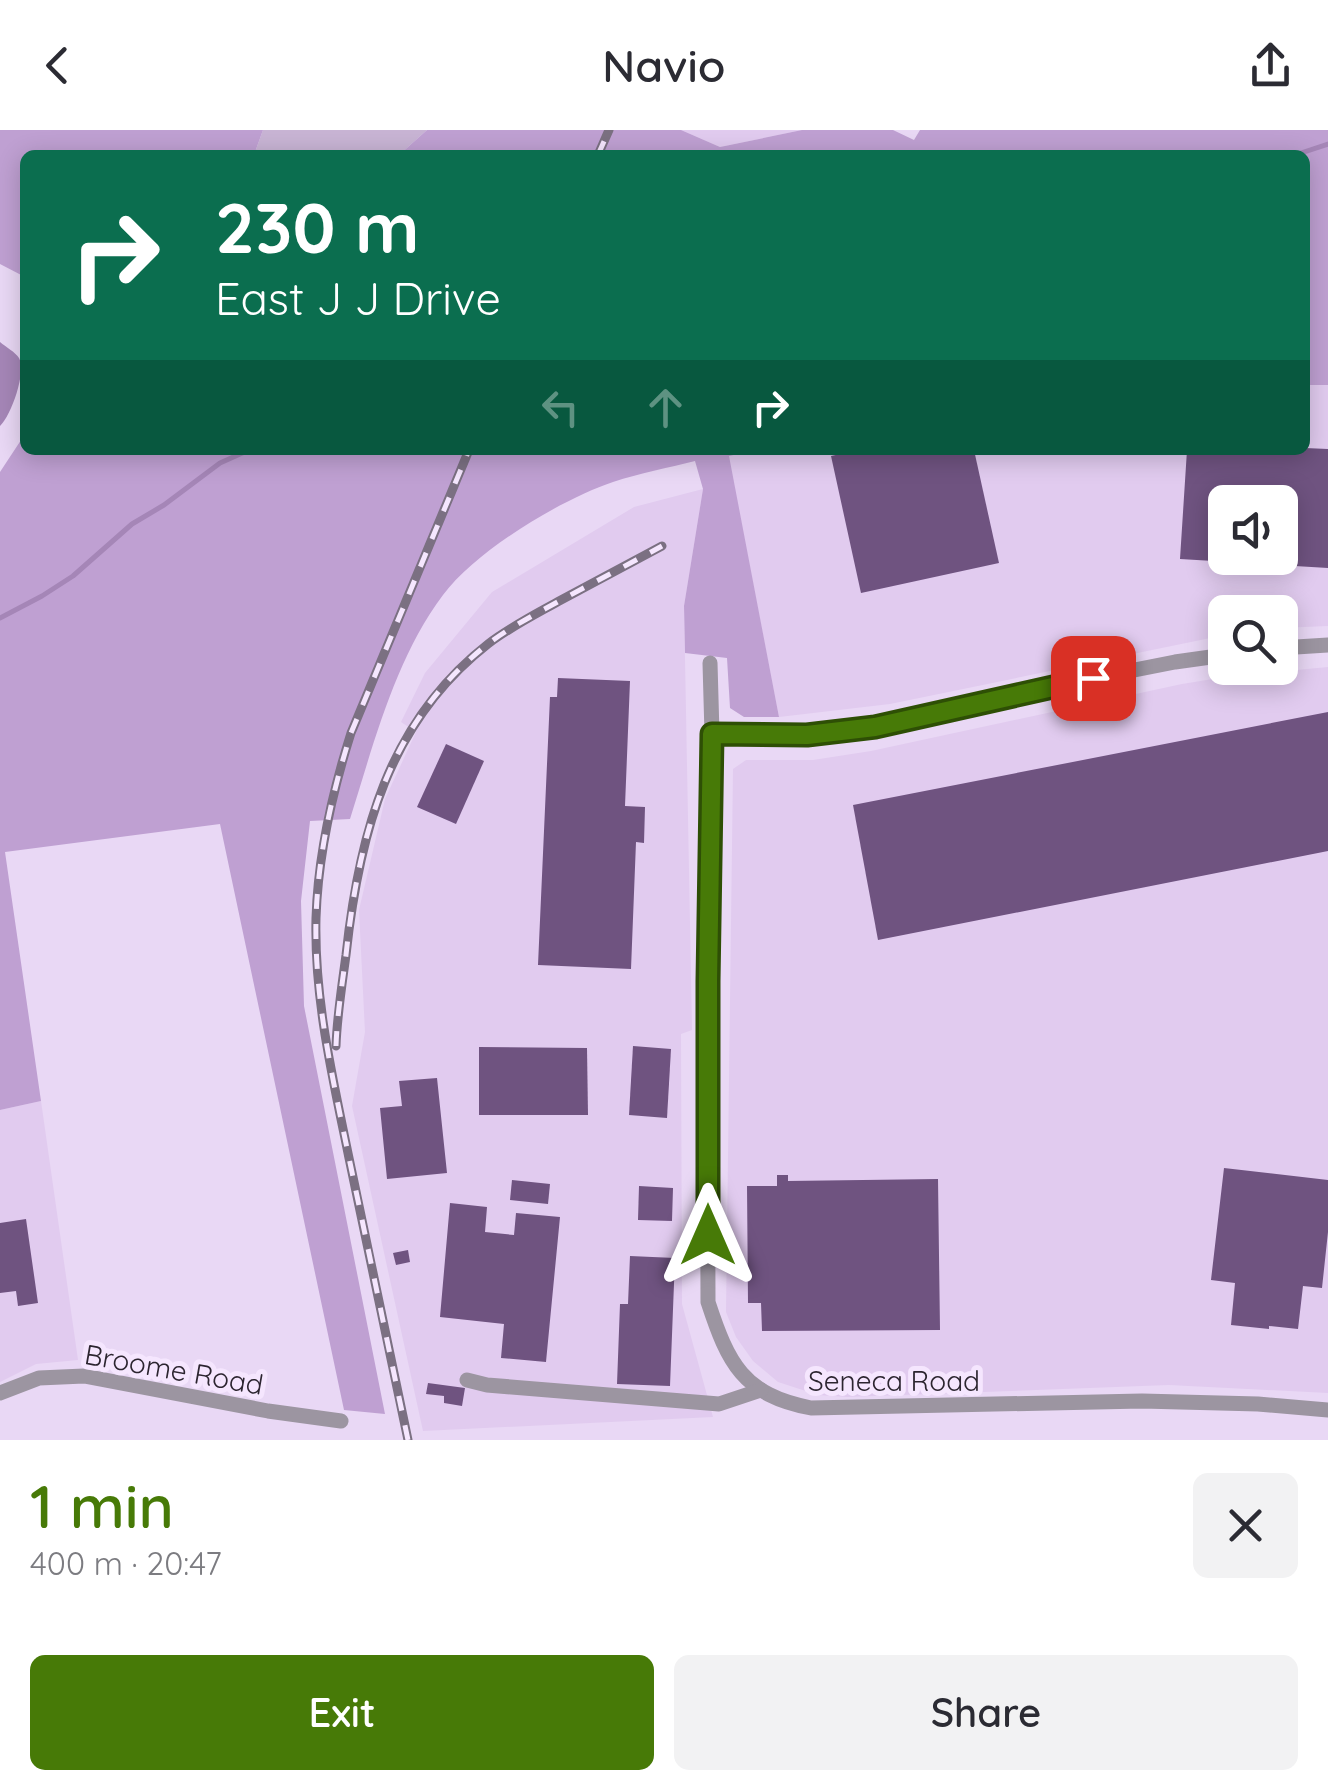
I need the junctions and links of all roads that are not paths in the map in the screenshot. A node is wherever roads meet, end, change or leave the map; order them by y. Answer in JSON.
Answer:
{"nodes":[{"id":1,"x":1328,"y":645,"type":"edge"},
{"id":2,"x":1298,"y":647,"type":"edge"},
{"id":3,"x":1208,"y":658,"type":"edge"},
{"id":4,"x":710,"y":663,"type":"dead end"},
{"id":5,"x":712,"y":734,"type":"junction"},
{"id":6,"x":467,"y":1380,"type":"dead end"},
{"id":7,"x":761,"y":1390,"type":"junction"},
{"id":8,"x":0,"y":1392,"type":"edge"},
{"id":9,"x":1328,"y":1410,"type":"edge"},
{"id":10,"x":341,"y":1421,"type":"dead end"}],
"edges":[{"from":1,"to":2,"type":"street"},
{"from":3,"to":5,"type":"street"},
{"from":4,"to":5,"type":"street"},
{"from":5,"to":7,"type":"street"},
{"from":6,"to":7,"type":"street"},
{"from":7,"to":9,"type":"street","name":"Seneca Road"},
{"from":8,"to":10,"type":"street","name":"Broome Road"}]}
